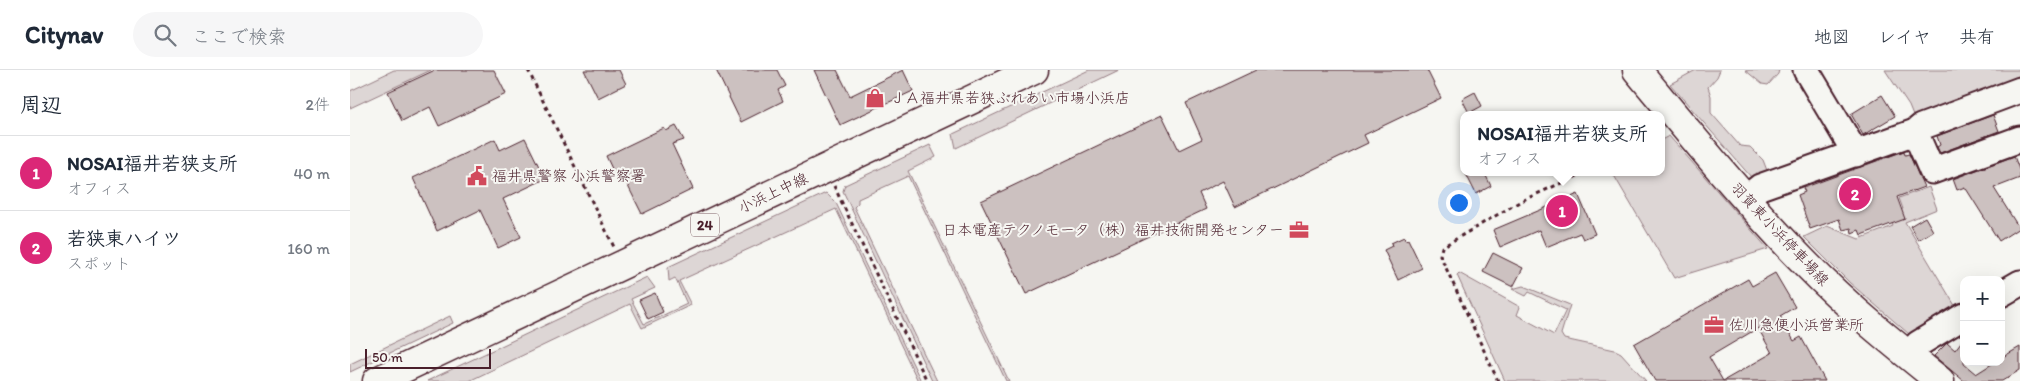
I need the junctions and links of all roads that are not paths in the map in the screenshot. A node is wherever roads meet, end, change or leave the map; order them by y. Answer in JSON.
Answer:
{"nodes":[{"id":1,"x":1034,"y":70,"type":"edge"},
{"id":2,"x":1637,"y":70,"type":"edge"},
{"id":3,"x":1806,"y":70,"type":"edge"},
{"id":4,"x":2020,"y":90,"type":"edge"},
{"id":5,"x":1915,"y":132,"type":"junction"},
{"id":6,"x":2020,"y":139,"type":"edge"},
{"id":7,"x":1856,"y":154,"type":"junction"},
{"id":8,"x":1746,"y":198,"type":"junction"},
{"id":9,"x":2020,"y":283,"type":"edge"},
{"id":10,"x":2005,"y":292,"type":"edge"},
{"id":11,"x":1960,"y":318,"type":"edge"},
{"id":12,"x":1908,"y":355,"type":"junction"},
{"id":13,"x":377,"y":381,"type":"edge"},
{"id":14,"x":1940,"y":381,"type":"edge"}],
"edges":[{"from":1,"to":13,"type":"main road","name":"小浜上中線","number":"24"},
{"from":2,"to":8,"type":"main road","name":"羽賀東小浜停車場線"},
{"from":3,"to":7,"type":"street"},
{"from":4,"to":5,"type":"street"},
{"from":5,"to":6,"type":"street"},
{"from":5,"to":7,"type":"street"},
{"from":7,"to":8,"type":"street"},
{"from":8,"to":12,"type":"main road","name":"羽賀東小浜停車場線"},
{"from":9,"to":10,"type":"street"},
{"from":11,"to":12,"type":"street"},
{"from":12,"to":14,"type":"main road","name":"羽賀東小浜停車場線"}]}
